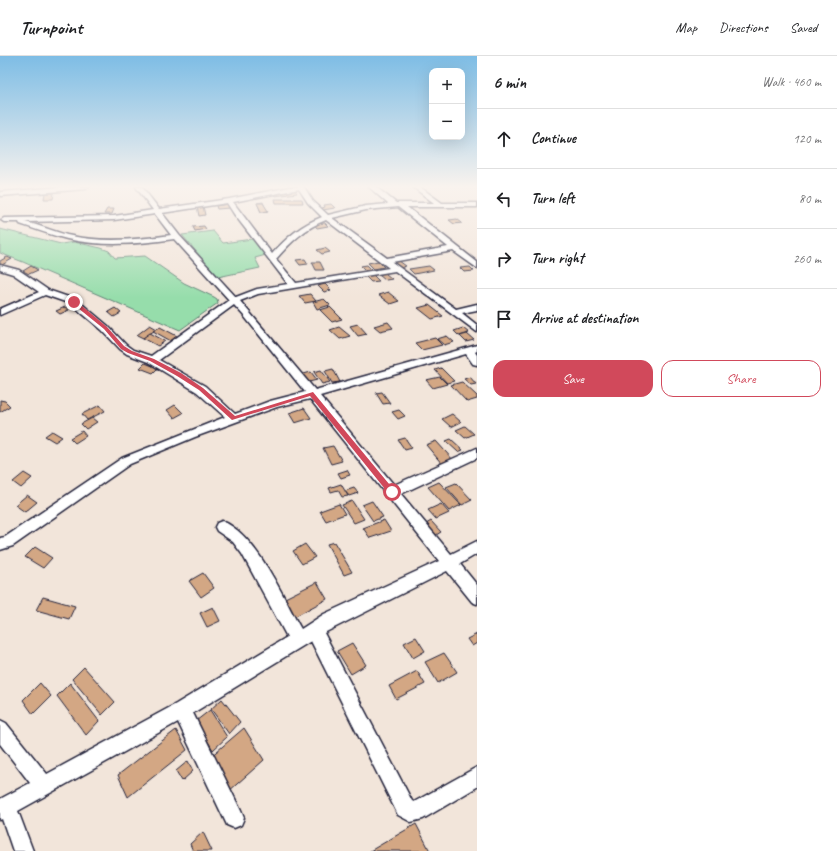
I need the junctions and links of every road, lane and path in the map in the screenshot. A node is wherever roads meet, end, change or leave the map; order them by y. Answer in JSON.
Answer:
{"nodes":[{"id":1,"x":23,"y":224,"type":"edge"},
{"id":2,"x":167,"y":224,"type":"edge"},
{"id":3,"x":245,"y":224,"type":"edge"},
{"id":4,"x":314,"y":224,"type":"edge"},
{"id":5,"x":335,"y":224,"type":"edge"},
{"id":6,"x":422,"y":224,"type":"edge"},
{"id":7,"x":176,"y":237,"type":"junction"},
{"id":8,"x":454,"y":248,"type":"junction"},
{"id":9,"x":272,"y":259,"type":"junction"},
{"id":10,"x":386,"y":262,"type":"junction"},
{"id":11,"x":477,"y":266,"type":"edge"},
{"id":12,"x":0,"y":267,"type":"edge"},
{"id":13,"x":395,"y":268,"type":"junction"},
{"id":14,"x":293,"y":285,"type":"junction"},
{"id":15,"x":46,"y":292,"type":"junction"},
{"id":16,"x":234,"y":300,"type":"junction"},
{"id":17,"x":477,"y":307,"type":"edge"},
{"id":18,"x":0,"y":312,"type":"edge"},
{"id":19,"x":455,"y":312,"type":"junction"},
{"id":20,"x":477,"y":329,"type":"edge"},
{"id":21,"x":473,"y":349,"type":"edge"},
{"id":22,"x":152,"y":360,"type":"junction"},
{"id":23,"x":477,"y":362,"type":"edge"},
{"id":24,"x":311,"y":393,"type":"junction"},
{"id":25,"x":234,"y":419,"type":"junction"},
{"id":26,"x":477,"y":453,"type":"edge"},
{"id":27,"x":392,"y":492,"type":"junction"},
{"id":28,"x":222,"y":527,"type":"dead end"},
{"id":29,"x":0,"y":544,"type":"edge"},
{"id":30,"x":477,"y":547,"type":"edge"},
{"id":31,"x":449,"y":563,"type":"junction"},
{"id":32,"x":477,"y":597,"type":"edge"},
{"id":33,"x":314,"y":630,"type":"junction"},
{"id":34,"x":298,"y":640,"type":"junction"},
{"id":35,"x":182,"y":710,"type":"junction"},
{"id":36,"x":0,"y":729,"type":"edge"},
{"id":37,"x":477,"y":776,"type":"edge"},
{"id":38,"x":44,"y":786,"type":"junction"},
{"id":39,"x":4,"y":808,"type":"edge"},
{"id":40,"x":234,"y":818,"type":"dead end"},
{"id":41,"x":23,"y":851,"type":"edge"}],
"edges":[{"from":1,"to":7,"type":"street"},
{"from":2,"to":7,"type":"street"},
{"from":3,"to":9,"type":"street"},
{"from":4,"to":9,"type":"street"},
{"from":5,"to":10,"type":"street"},
{"from":6,"to":8,"type":"street"},
{"from":7,"to":16,"type":"street"},
{"from":8,"to":10,"type":"street"},
{"from":8,"to":11,"type":"street"},
{"from":9,"to":14,"type":"street"},
{"from":10,"to":13,"type":"street"},
{"from":12,"to":15,"type":"street"},
{"from":13,"to":14,"type":"street"},
{"from":13,"to":19,"type":"street"},
{"from":14,"to":16,"type":"street"},
{"from":15,"to":18,"type":"street"},
{"from":15,"to":22,"type":"street"},
{"from":16,"to":22,"type":"street"},
{"from":16,"to":24,"type":"street"},
{"from":17,"to":19,"type":"street"},
{"from":19,"to":20,"type":"street"},
{"from":21,"to":23,"type":"street"},
{"from":21,"to":24,"type":"street"},
{"from":22,"to":25,"type":"street"},
{"from":24,"to":25,"type":"street"},
{"from":24,"to":27,"type":"street"},
{"from":25,"to":29,"type":"street"},
{"from":26,"to":27,"type":"street"},
{"from":27,"to":31,"type":"street"},
{"from":28,"to":34,"type":"street"},
{"from":30,"to":31,"type":"street"},
{"from":31,"to":32,"type":"street"},
{"from":31,"to":33,"type":"street"},
{"from":33,"to":34,"type":"street"},
{"from":33,"to":37,"type":"street"},
{"from":34,"to":35,"type":"street"},
{"from":35,"to":38,"type":"street"},
{"from":35,"to":40,"type":"street"},
{"from":36,"to":38,"type":"street"},
{"from":38,"to":39,"type":"street"},
{"from":39,"to":41,"type":"street"}]}
